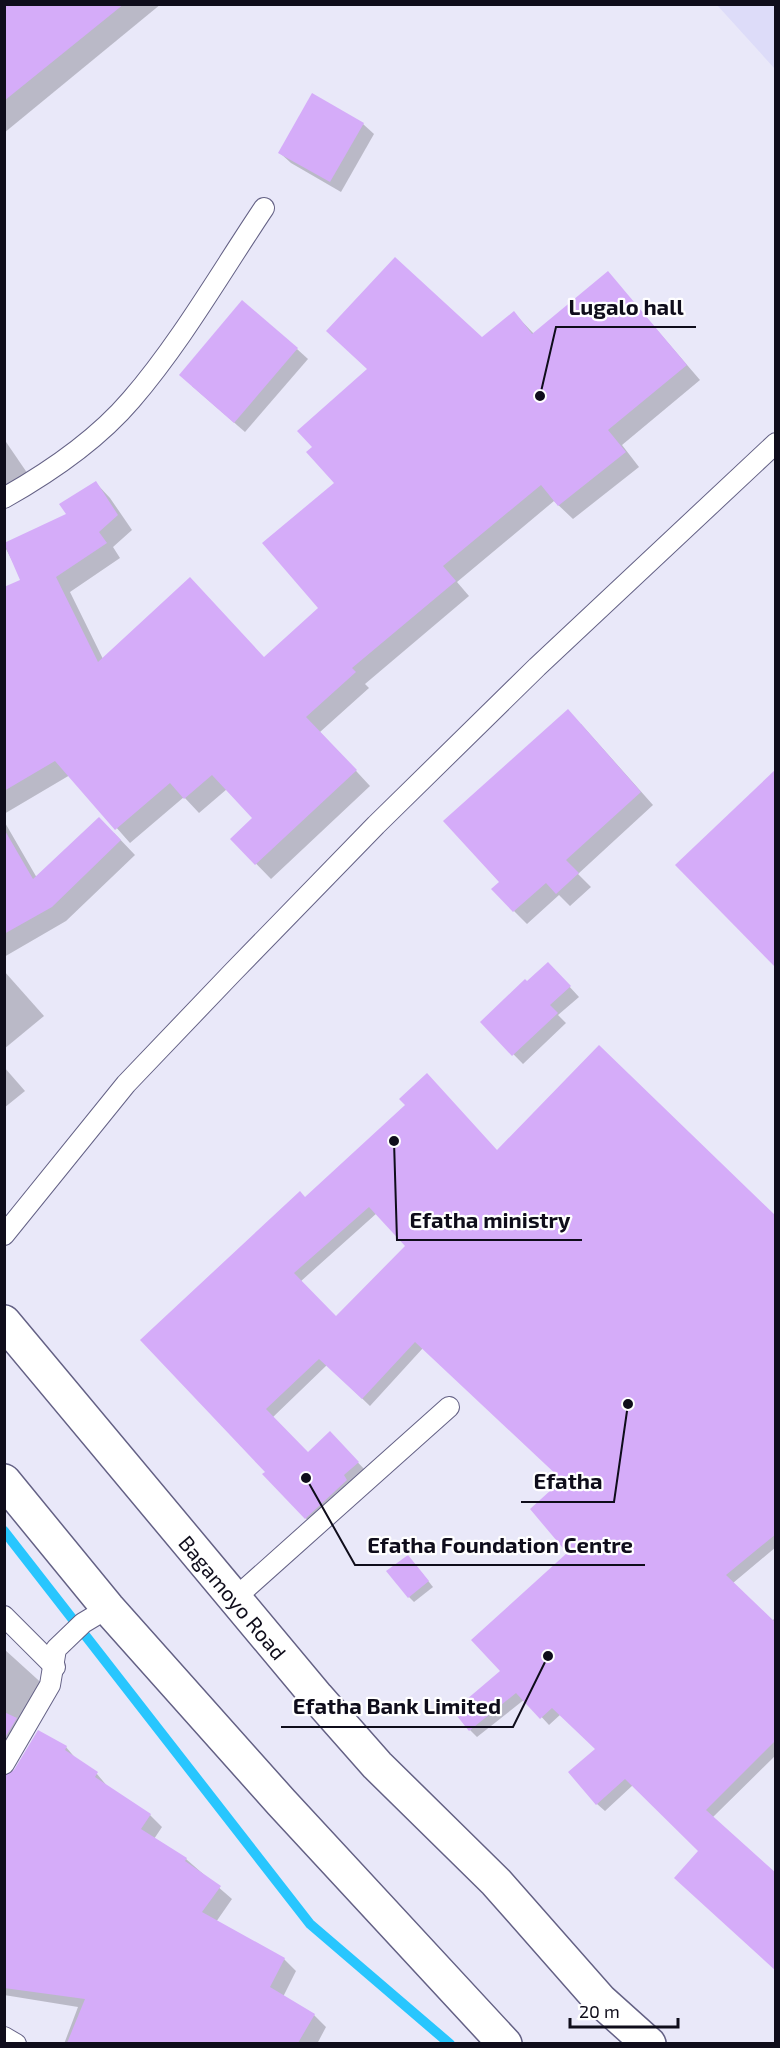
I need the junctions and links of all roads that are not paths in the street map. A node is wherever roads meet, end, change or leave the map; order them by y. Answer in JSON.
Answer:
{"nodes":[{"id":1,"x":264,"y":208,"type":"dead end"},
{"id":2,"x":776,"y":443,"type":"edge"},
{"id":3,"x":4,"y":498,"type":"edge"},
{"id":4,"x":4,"y":1236,"type":"edge"},
{"id":5,"x":4,"y":1322,"type":"edge"},
{"id":6,"x":449,"y":1407,"type":"dead end"},
{"id":7,"x":4,"y":1481,"type":"edge"},
{"id":8,"x":234,"y":1599,"type":"junction"},
{"id":9,"x":4,"y":1616,"type":"edge"},
{"id":10,"x":96,"y":1616,"type":"junction"},
{"id":11,"x":55,"y":1667,"type":"junction"},
{"id":12,"x":4,"y":1764,"type":"edge"},
{"id":13,"x":4,"y":2037,"type":"edge"},
{"id":14,"x":16,"y":2043,"type":"edge"},
{"id":15,"x":505,"y":2043,"type":"edge"},
{"id":16,"x":649,"y":2043,"type":"edge"}],
"edges":[{"from":1,"to":3,"type":"lane"},
{"from":2,"to":4,"type":"lane"},
{"from":5,"to":8,"type":"highway","name":"Bagamoyo Road"},
{"from":6,"to":8,"type":"lane"},
{"from":7,"to":10,"type":"highway"},
{"from":8,"to":16,"type":"highway","name":"Bagamoyo Road"},
{"from":9,"to":11,"type":"lane"},
{"from":10,"to":11,"type":"lane"},
{"from":10,"to":15,"type":"highway"},
{"from":11,"to":12,"type":"lane"},
{"from":13,"to":14,"type":"lane"}]}
